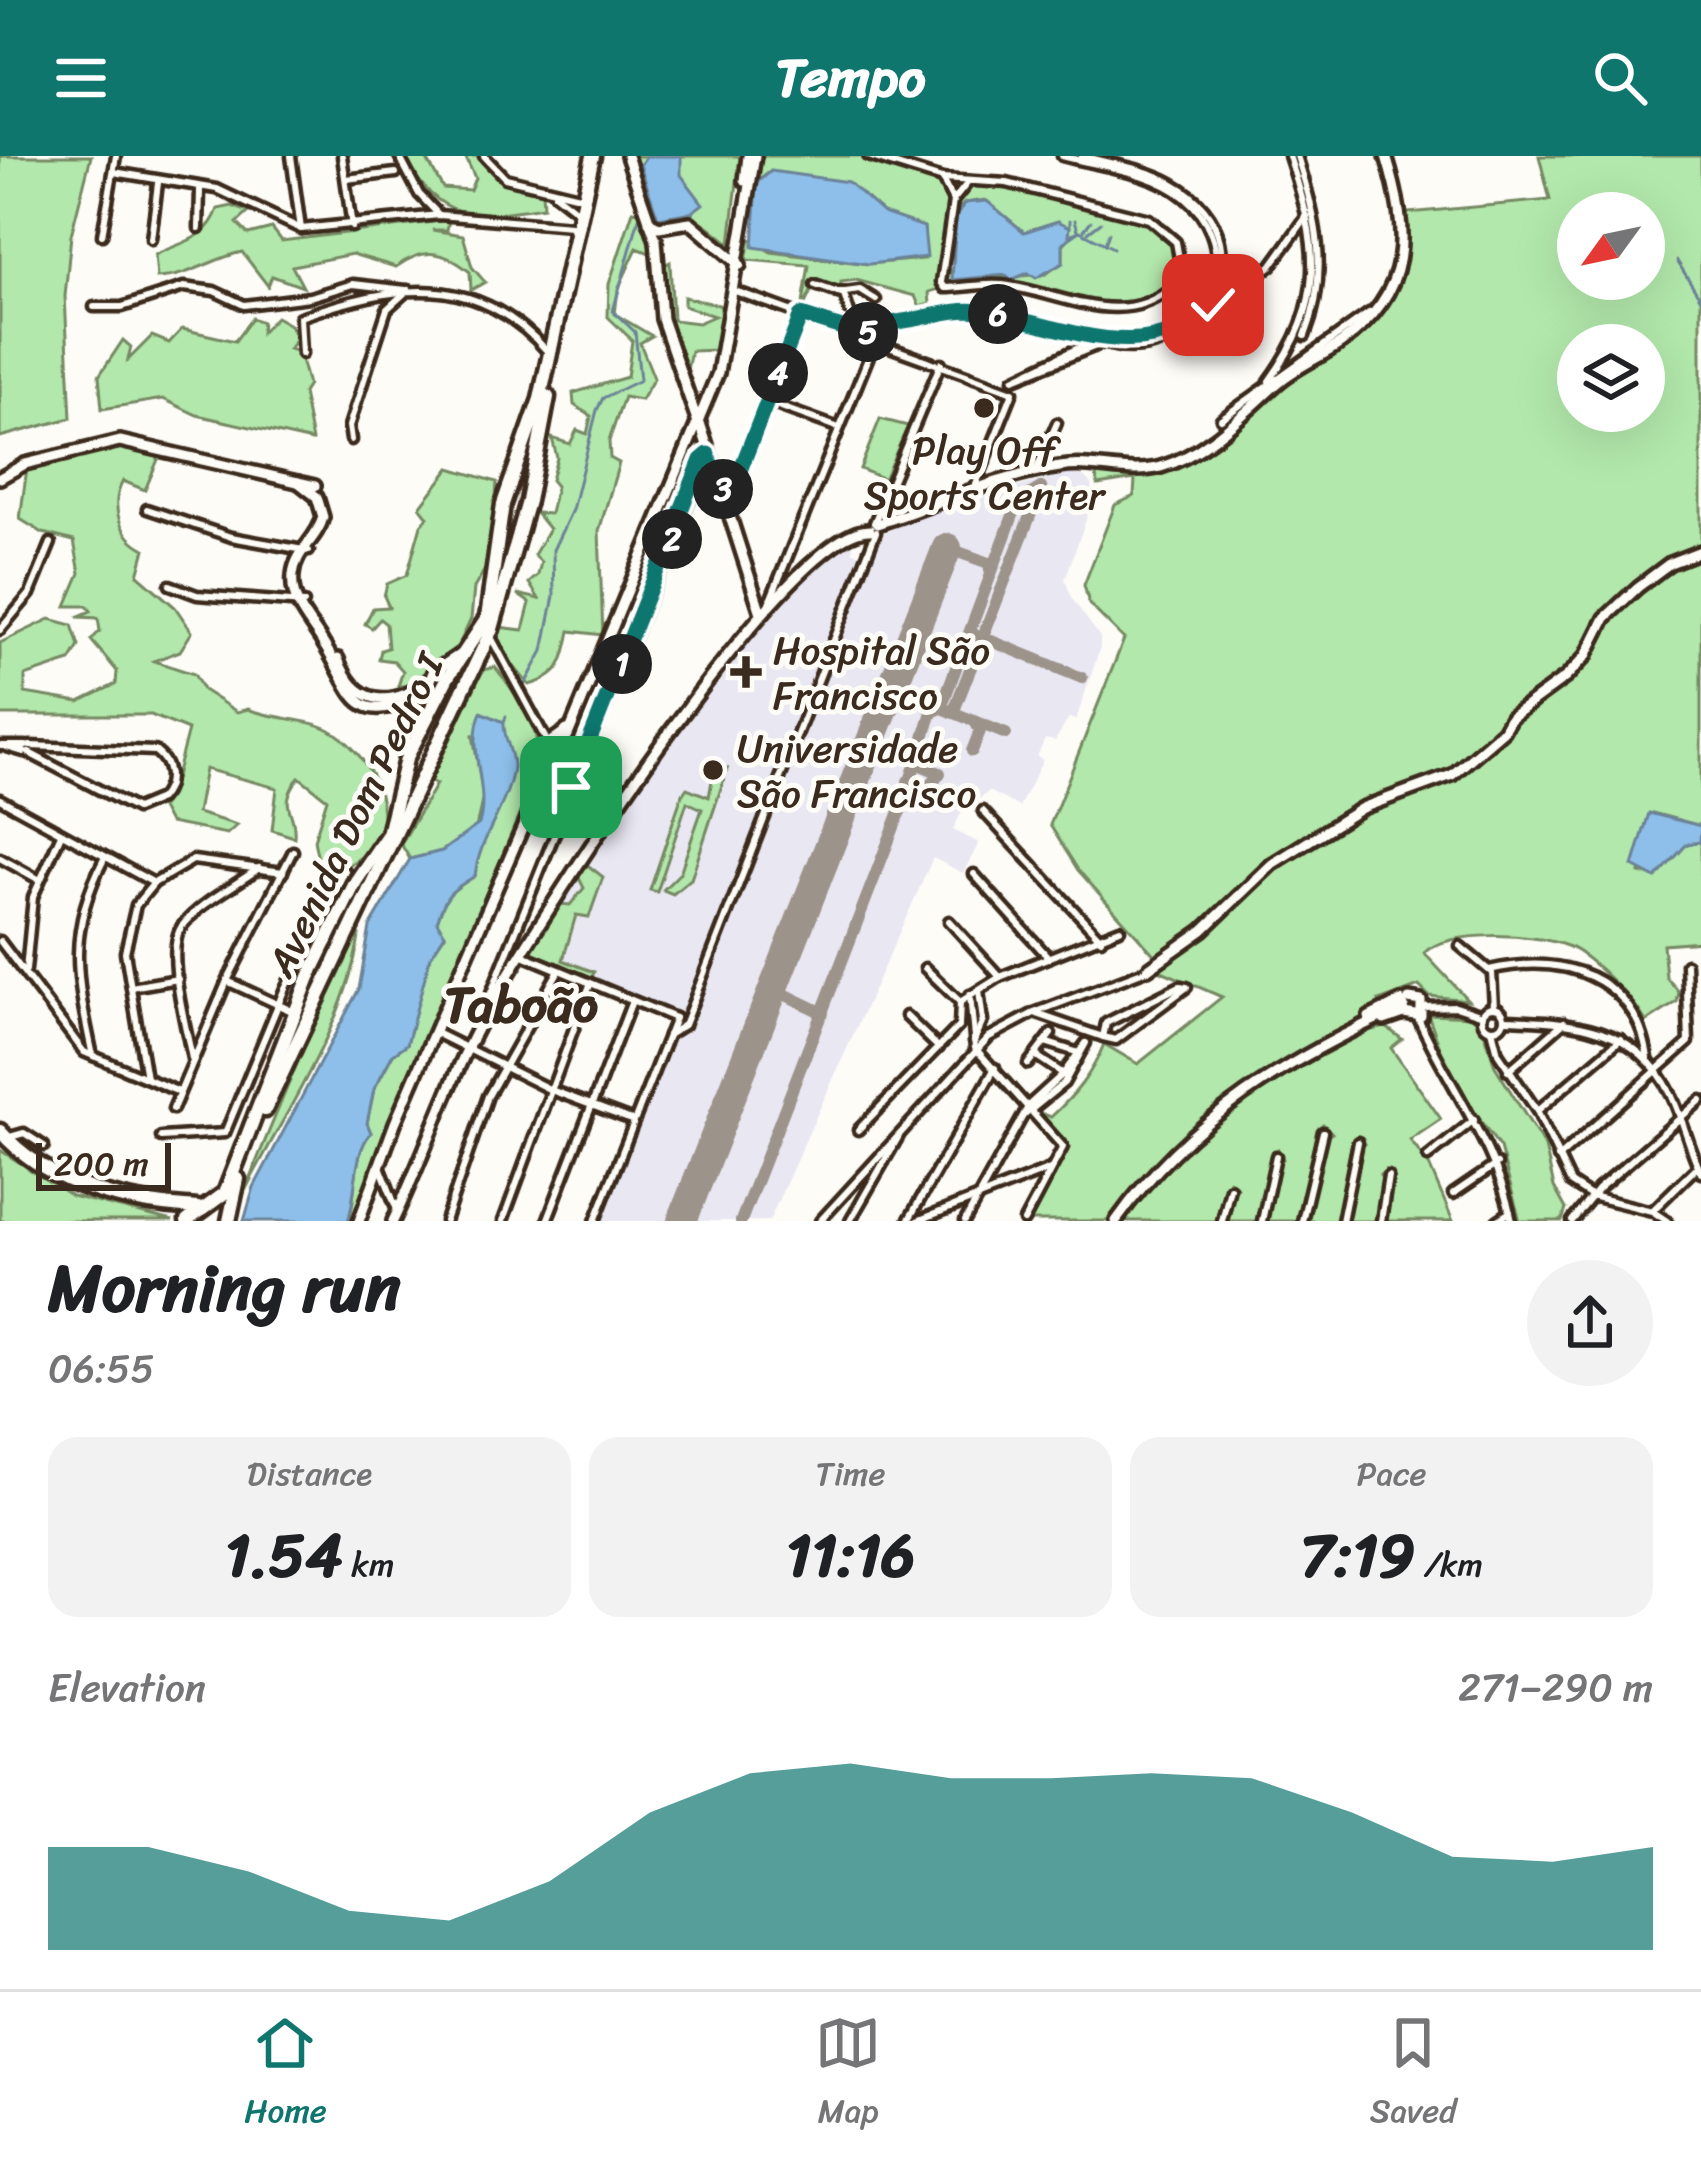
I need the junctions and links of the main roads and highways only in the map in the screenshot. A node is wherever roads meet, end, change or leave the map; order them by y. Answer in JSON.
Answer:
{"nodes":[{"id":1,"x":592,"y":156,"type":"edge"},
{"id":2,"x":603,"y":156,"type":"edge"},
{"id":3,"x":512,"y":476,"type":"junction"},
{"id":4,"x":531,"y":482,"type":"junction"},
{"id":5,"x":503,"y":504,"type":"junction"},
{"id":6,"x":523,"y":516,"type":"junction"},
{"id":7,"x":406,"y":759,"type":"junction"},
{"id":8,"x":426,"y":772,"type":"junction"},
{"id":9,"x":309,"y":977,"type":"junction"},
{"id":10,"x":324,"y":986,"type":"junction"},
{"id":11,"x":2,"y":1136,"type":"edge"},
{"id":12,"x":227,"y":1187,"type":"junction"},
{"id":13,"x":170,"y":1205,"type":"junction"},
{"id":14,"x":206,"y":1209,"type":"junction"},
{"id":15,"x":185,"y":1221,"type":"edge"},
{"id":16,"x":226,"y":1221,"type":"edge"}],
"edges":[{"from":1,"to":3,"type":"main road","name":"Avenida Dom Pedro I"},
{"from":2,"to":4,"type":"main road","name":"Avenida Dom Pedro I"},
{"from":3,"to":4,"type":"main road"},
{"from":3,"to":5,"type":"main road","name":"Avenida Dom Pedro I"},
{"from":4,"to":6,"type":"main road","name":"Avenida Dom Pedro I"},
{"from":5,"to":6,"type":"main road"},
{"from":5,"to":7,"type":"main road","name":"Avenida Dom Pedro I"},
{"from":6,"to":8,"type":"main road","name":"Avenida Dom Pedro I"},
{"from":7,"to":8,"type":"main road"},
{"from":7,"to":9,"type":"main road","name":"Avenida Dom Pedro I"},
{"from":8,"to":10,"type":"main road","name":"Avenida Dom Pedro I"},
{"from":9,"to":10,"type":"main road"},
{"from":9,"to":12,"type":"main road","name":"Avenida Dom Pedro I"},
{"from":10,"to":16,"type":"main road","name":"Avenida Dom Pedro I"},
{"from":11,"to":13,"type":"main road"},
{"from":11,"to":15,"type":"main road"},
{"from":12,"to":13,"type":"main road"},
{"from":12,"to":14,"type":"main road","name":"Avenida Dom Pedro I"},
{"from":13,"to":14,"type":"main road"},
{"from":14,"to":15,"type":"main road","name":"Avenida Dom Pedro I"},
{"from":14,"to":16,"type":"main road","name":"Avenida Dom Pedro I"}]}
